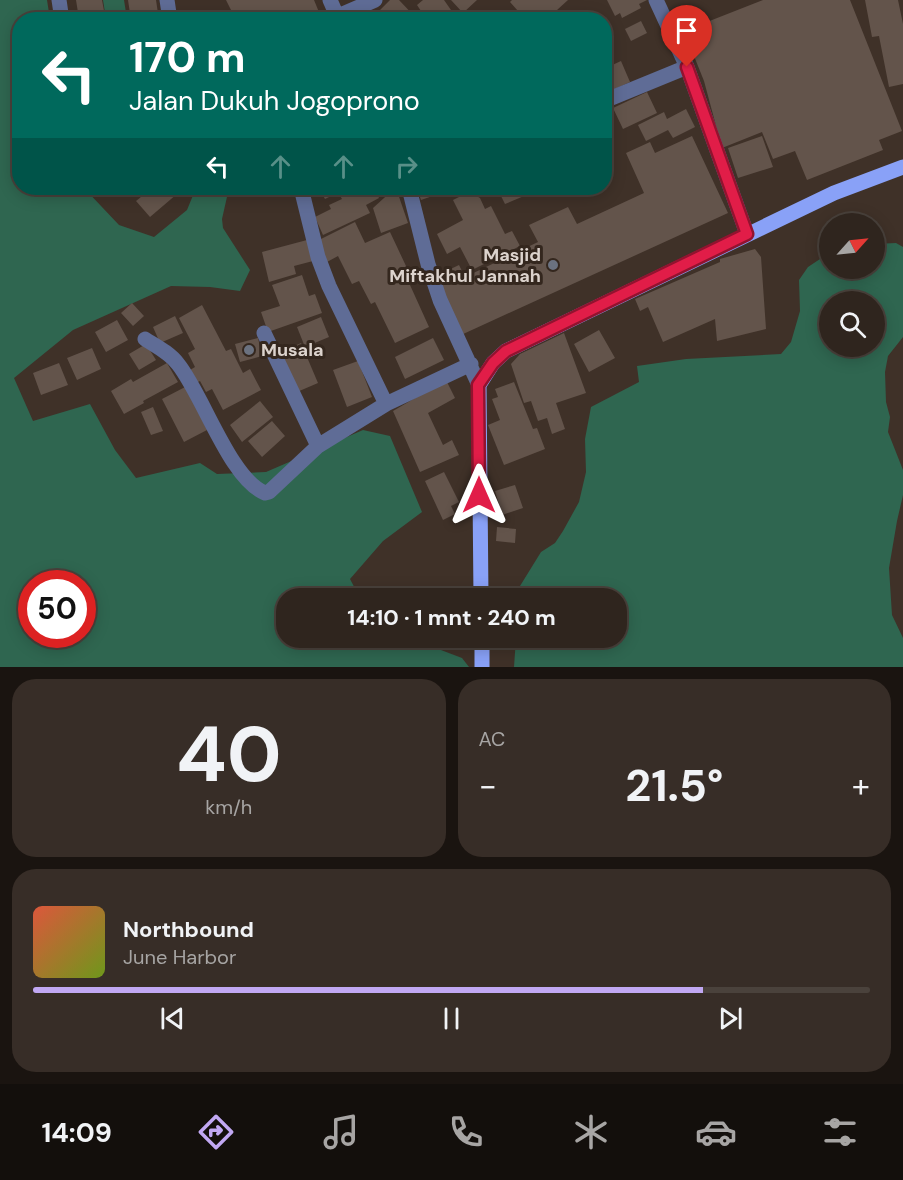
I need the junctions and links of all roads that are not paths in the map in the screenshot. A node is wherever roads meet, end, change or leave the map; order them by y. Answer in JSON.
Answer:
{"nodes":[{"id":1,"x":375,"y":0,"type":"edge"},
{"id":2,"x":656,"y":0,"type":"edge"},
{"id":3,"x":359,"y":12,"type":"edge"},
{"id":4,"x":687,"y":67,"type":"junction"},
{"id":5,"x":612,"y":99,"type":"edge"},
{"id":6,"x":903,"y":167,"type":"edge"},
{"id":7,"x":302,"y":195,"type":"edge"},
{"id":8,"x":411,"y":195,"type":"edge"},
{"id":9,"x":747,"y":234,"type":"junction"},
{"id":10,"x":264,"y":333,"type":"dead end"},
{"id":11,"x":145,"y":339,"type":"dead end"},
{"id":12,"x":471,"y":364,"type":"junction"},
{"id":13,"x":478,"y":385,"type":"junction"},
{"id":14,"x":386,"y":404,"type":"junction"},
{"id":15,"x":318,"y":446,"type":"junction"},
{"id":16,"x":481,"y":588,"type":"edge"},
{"id":17,"x":482,"y":648,"type":"edge"},
{"id":18,"x":482,"y":667,"type":"edge"}],
"edges":[{"from":1,"to":3,"type":"street"},
{"from":2,"to":4,"type":"street"},
{"from":4,"to":5,"type":"street"},
{"from":4,"to":9,"type":"street"},
{"from":6,"to":9,"type":"main road"},
{"from":7,"to":14,"type":"street"},
{"from":8,"to":12,"type":"street"},
{"from":9,"to":13,"type":"main road"},
{"from":10,"to":15,"type":"street"},
{"from":11,"to":15,"type":"street"},
{"from":12,"to":13,"type":"street"},
{"from":12,"to":14,"type":"street"},
{"from":13,"to":16,"type":"main road"},
{"from":14,"to":15,"type":"street"},
{"from":17,"to":18,"type":"main road"}]}
